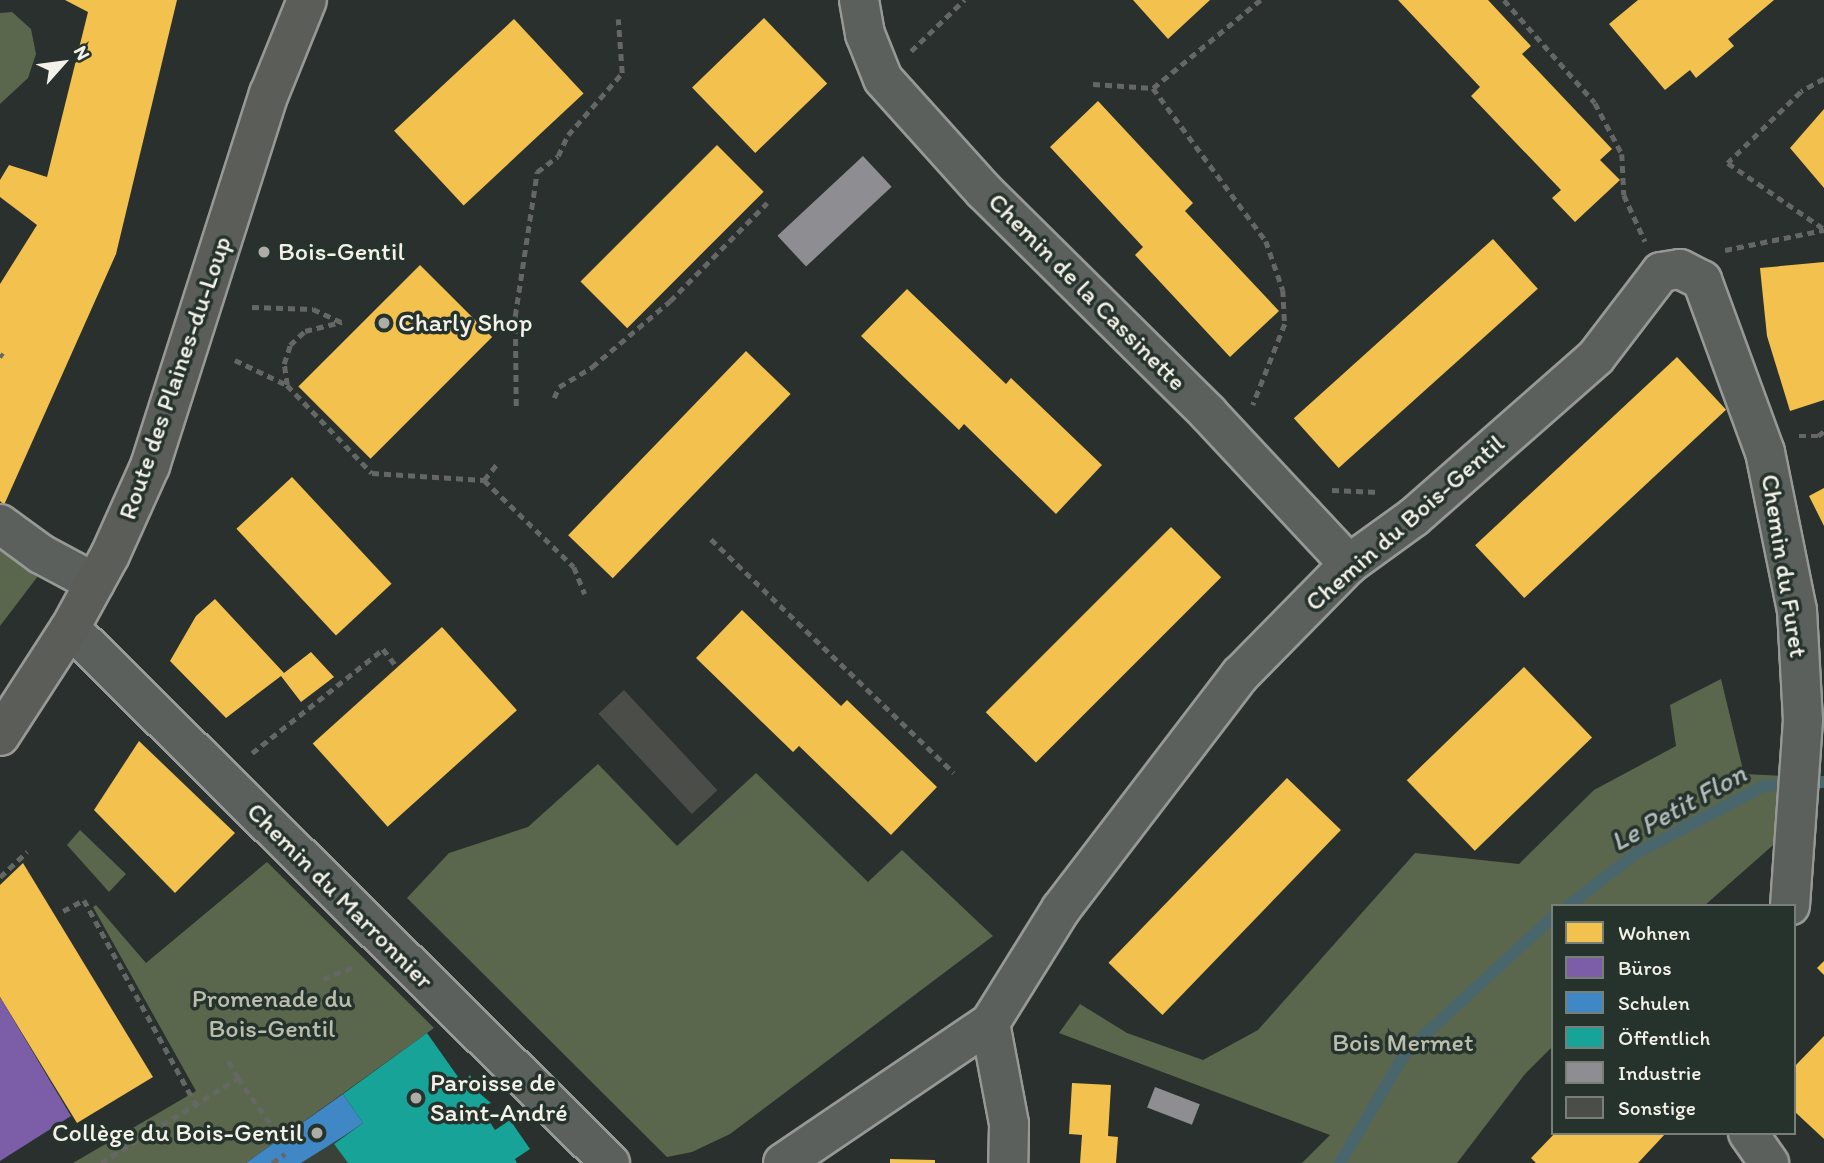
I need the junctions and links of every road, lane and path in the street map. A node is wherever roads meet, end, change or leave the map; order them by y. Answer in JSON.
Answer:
{"nodes":[{"id":1,"x":306,"y":0,"type":"edge"},
{"id":2,"x":859,"y":0,"type":"edge"},
{"id":3,"x":964,"y":0,"type":"edge"},
{"id":4,"x":1260,"y":0,"type":"edge"},
{"id":5,"x":1504,"y":0,"type":"edge"},
{"id":6,"x":1512,"y":0,"type":"edge"},
{"id":7,"x":1511,"y":8,"type":"junction"},
{"id":8,"x":618,"y":19,"type":"dead end"},
{"id":9,"x":908,"y":55,"type":"dead end"},
{"id":10,"x":1824,"y":79,"type":"edge"},
{"id":11,"x":1093,"y":84,"type":"dead end"},
{"id":12,"x":1153,"y":88,"type":"junction"},
{"id":13,"x":767,"y":203,"type":"dead end"},
{"id":14,"x":1821,"y":220,"type":"edge"},
{"id":15,"x":1824,"y":229,"type":"edge"},
{"id":16,"x":1719,"y":252,"type":"dead end"},
{"id":17,"x":1655,"y":261,"type":"junction"},
{"id":18,"x":252,"y":307,"type":"dead end"},
{"id":19,"x":235,"y":360,"type":"dead end"},
{"id":20,"x":287,"y":384,"type":"junction"},
{"id":21,"x":554,"y":398,"type":"dead end"},
{"id":22,"x":516,"y":406,"type":"dead end"},
{"id":23,"x":1248,"y":416,"type":"dead end"},
{"id":24,"x":497,"y":464,"type":"dead end"},
{"id":25,"x":484,"y":480,"type":"junction"},
{"id":26,"x":1325,"y":489,"type":"dead end"},
{"id":27,"x":1386,"y":491,"type":"dead end"},
{"id":28,"x":0,"y":524,"type":"edge"},
{"id":29,"x":711,"y":539,"type":"dead end"},
{"id":30,"x":1349,"y":564,"type":"junction"},
{"id":31,"x":95,"y":583,"type":"junction"},
{"id":32,"x":585,"y":594,"type":"dead end"},
{"id":33,"x":70,"y":628,"type":"junction"},
{"id":34,"x":397,"y":667,"type":"dead end"},
{"id":35,"x":0,"y":736,"type":"edge"},
{"id":36,"x":954,"y":774,"type":"dead end"},
{"id":37,"x":221,"y":778,"type":"junction"},
{"id":38,"x":1806,"y":841,"type":"edge"},
{"id":39,"x":27,"y":852,"type":"dead end"},
{"id":40,"x":0,"y":877,"type":"edge"},
{"id":41,"x":1790,"y":904,"type":"edge"},
{"id":42,"x":63,"y":911,"type":"dead end"},
{"id":43,"x":360,"y":962,"type":"dead end"},
{"id":44,"x":323,"y":979,"type":"dead end"},
{"id":45,"x":990,"y":1023,"type":"junction"},
{"id":46,"x":227,"y":1060,"type":"dead end"},
{"id":47,"x":238,"y":1078,"type":"junction"},
{"id":48,"x":195,"y":1103,"type":"junction"},
{"id":49,"x":1749,"y":1135,"type":"edge"},
{"id":50,"x":281,"y":1138,"type":"dead end"},
{"id":51,"x":285,"y":1154,"type":"dead end"},
{"id":52,"x":101,"y":1163,"type":"edge"},
{"id":53,"x":272,"y":1163,"type":"edge"},
{"id":54,"x":610,"y":1163,"type":"edge"},
{"id":55,"x":783,"y":1163,"type":"edge"},
{"id":56,"x":1008,"y":1163,"type":"edge"},
{"id":57,"x":1769,"y":1163,"type":"edge"}],
"edges":[{"from":1,"to":31,"type":"main road","name":"Route des Plaines-du-Loup"},
{"from":2,"to":30,"type":"street","name":"Chemin de la Cassinette"},
{"from":3,"to":9,"type":"path"},
{"from":4,"to":12,"type":"path"},
{"from":5,"to":7,"type":"path"},
{"from":6,"to":7,"type":"path"},
{"from":7,"to":17,"type":"path"},
{"from":8,"to":22,"type":"path"},
{"from":10,"to":14,"type":"path"},
{"from":11,"to":12,"type":"path"},
{"from":12,"to":23,"type":"path"},
{"from":13,"to":21,"type":"path"},
{"from":14,"to":15,"type":"path"},
{"from":15,"to":16,"type":"path"},
{"from":17,"to":30,"type":"street","name":"Chemin du Bois-Gentil"},
{"from":17,"to":38,"type":"street","name":"Chemin du Furet"},
{"from":18,"to":20,"type":"path"},
{"from":19,"to":20,"type":"path"},
{"from":20,"to":25,"type":"path"},
{"from":24,"to":25,"type":"path"},
{"from":25,"to":32,"type":"path"},
{"from":26,"to":27,"type":"path"},
{"from":28,"to":31,"type":"street"},
{"from":29,"to":36,"type":"path"},
{"from":30,"to":45,"type":"street","name":"Chemin du Bois-Gentil"},
{"from":31,"to":33,"type":"main road","name":"Route des Plaines-du-Loup"},
{"from":33,"to":35,"type":"main road","name":"Route des Plaines-du-Loup"},
{"from":33,"to":37,"type":"street","name":"Chemin du Marronnier"},
{"from":34,"to":37,"type":"path"},
{"from":37,"to":54,"type":"street","name":"Chemin du Marronnier"},
{"from":38,"to":41,"type":"street","name":"Chemin du Furet"},
{"from":39,"to":40,"type":"path"},
{"from":42,"to":48,"type":"path"},
{"from":43,"to":44,"type":"path"},
{"from":45,"to":55,"type":"street","name":"Chemin du Bois-Gentil"},
{"from":45,"to":56,"type":"street"},
{"from":46,"to":47,"type":"path"},
{"from":47,"to":48,"type":"path"},
{"from":47,"to":50,"type":"path"},
{"from":48,"to":52,"type":"path"},
{"from":49,"to":57,"type":"street"},
{"from":51,"to":53,"type":"path"}]}
